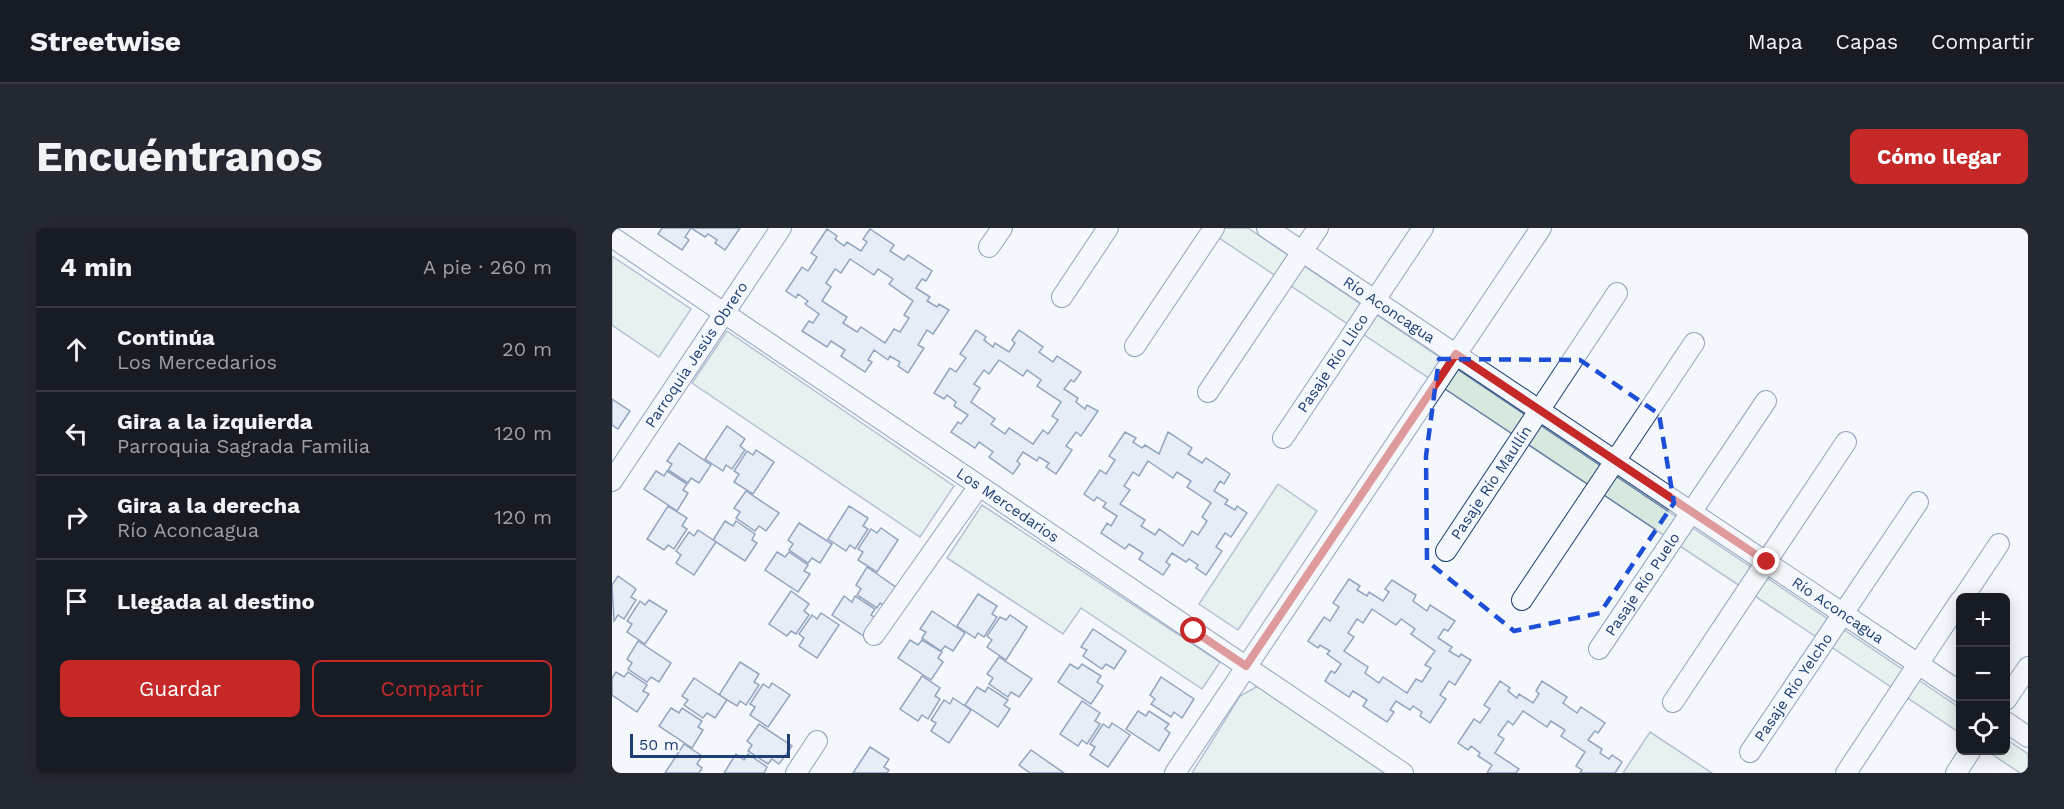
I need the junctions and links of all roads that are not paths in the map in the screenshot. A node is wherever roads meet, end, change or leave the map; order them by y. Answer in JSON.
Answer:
{"nodes":[{"id":1,"x":781,"y":228,"type":"edge"},
{"id":2,"x":1002,"y":228,"type":"edge"},
{"id":3,"x":1108,"y":228,"type":"edge"},
{"id":4,"x":1214,"y":228,"type":"edge"},
{"id":5,"x":1267,"y":228,"type":"edge"},
{"id":6,"x":1318,"y":228,"type":"edge"},
{"id":7,"x":1423,"y":228,"type":"edge"},
{"id":8,"x":1540,"y":228,"type":"edge"},
{"id":9,"x":612,"y":237,"type":"edge"},
{"id":10,"x":989,"y":247,"type":"dead end"},
{"id":11,"x":1302,"y":252,"type":"junction"},
{"id":12,"x":1617,"y":293,"type":"dead end"},
{"id":13,"x":1062,"y":297,"type":"dead end"},
{"id":14,"x":1375,"y":300,"type":"junction"},
{"id":15,"x":724,"y":313,"type":"junction"},
{"id":16,"x":1694,"y":343,"type":"dead end"},
{"id":17,"x":1135,"y":346,"type":"dead end"},
{"id":18,"x":1456,"y":354,"type":"junction"},
{"id":19,"x":1208,"y":392,"type":"dead end"},
{"id":20,"x":1766,"y":401,"type":"dead end"},
{"id":21,"x":1539,"y":411,"type":"junction"},
{"id":22,"x":1283,"y":438,"type":"dead end"},
{"id":23,"x":1846,"y":442,"type":"dead end"},
{"id":24,"x":1615,"y":461,"type":"junction"},
{"id":25,"x":612,"y":481,"type":"edge"},
{"id":26,"x":979,"y":486,"type":"junction"},
{"id":27,"x":1918,"y":502,"type":"dead end"},
{"id":28,"x":1692,"y":512,"type":"junction"},
{"id":29,"x":1999,"y":544,"type":"dead end"},
{"id":30,"x":1446,"y":551,"type":"dead end"},
{"id":31,"x":1767,"y":562,"type":"junction"},
{"id":32,"x":1966,"y":593,"type":"edge"},
{"id":33,"x":1522,"y":600,"type":"dead end"},
{"id":34,"x":1956,"y":608,"type":"edge"},
{"id":35,"x":1843,"y":613,"type":"junction"},
{"id":36,"x":874,"y":635,"type":"dead end"},
{"id":37,"x":1599,"y":649,"type":"dead end"},
{"id":38,"x":1919,"y":664,"type":"junction"},
{"id":39,"x":1246,"y":666,"type":"junction"},
{"id":40,"x":2028,"y":667,"type":"edge"},
{"id":41,"x":1956,"y":689,"type":"edge"},
{"id":42,"x":2010,"y":694,"type":"edge"},
{"id":43,"x":1673,"y":702,"type":"dead end"},
{"id":44,"x":2010,"y":725,"type":"edge"},
{"id":45,"x":2028,"y":737,"type":"edge"},
{"id":46,"x":817,"y":741,"type":"dead end"},
{"id":47,"x":1750,"y":752,"type":"dead end"},
{"id":48,"x":1968,"y":755,"type":"edge"},
{"id":49,"x":796,"y":773,"type":"edge"},
{"id":50,"x":1175,"y":773,"type":"edge"},
{"id":51,"x":1404,"y":773,"type":"edge"},
{"id":52,"x":1846,"y":773,"type":"edge"},
{"id":53,"x":1956,"y":773,"type":"edge"}],
"edges":[{"from":1,"to":15,"type":"street","name":"Parroquia Jesús Obrero"},
{"from":2,"to":10,"type":"street"},
{"from":3,"to":13,"type":"street"},
{"from":4,"to":17,"type":"street"},
{"from":5,"to":11,"type":"street","name":"Río Aconcagua"},
{"from":6,"to":11,"type":"street"},
{"from":7,"to":14,"type":"street","name":"Pasaje Río Llico"},
{"from":8,"to":18,"type":"street"},
{"from":9,"to":15,"type":"street","name":"Los Mercedarios"},
{"from":11,"to":14,"type":"street","name":"Río Aconcagua"},
{"from":11,"to":19,"type":"street"},
{"from":12,"to":21,"type":"street","name":"Pasaje Río Maullín"},
{"from":14,"to":18,"type":"street","name":"Río Aconcagua"},
{"from":14,"to":22,"type":"street","name":"Pasaje Río Llico"},
{"from":15,"to":25,"type":"street","name":"Parroquia Jesús Obrero"},
{"from":15,"to":26,"type":"street","name":"Los Mercedarios"},
{"from":16,"to":24,"type":"street"},
{"from":18,"to":21,"type":"street","name":"Río Aconcagua"},
{"from":18,"to":39,"type":"street"},
{"from":20,"to":28,"type":"street","name":"Pasaje Río Puelo"},
{"from":21,"to":24,"type":"street","name":"Río Aconcagua"},
{"from":21,"to":30,"type":"street","name":"Pasaje Río Maullín"},
{"from":23,"to":31,"type":"street"},
{"from":24,"to":28,"type":"street","name":"Río Aconcagua"},
{"from":24,"to":33,"type":"street"},
{"from":26,"to":36,"type":"street"},
{"from":26,"to":39,"type":"street","name":"Los Mercedarios"},
{"from":27,"to":35,"type":"street","name":"Pasaje Río Yelcho"},
{"from":28,"to":31,"type":"street","name":"Río Aconcagua"},
{"from":28,"to":37,"type":"street","name":"Pasaje Río Puelo"},
{"from":29,"to":32,"type":"street"},
{"from":31,"to":35,"type":"street","name":"Río Aconcagua"},
{"from":31,"to":43,"type":"street"},
{"from":34,"to":38,"type":"street"},
{"from":35,"to":38,"type":"street","name":"Río Aconcagua"},
{"from":35,"to":47,"type":"street","name":"Pasaje Río Yelcho"},
{"from":38,"to":41,"type":"street","name":"Río Aconcagua"},
{"from":38,"to":52,"type":"street"},
{"from":39,"to":50,"type":"street"},
{"from":39,"to":51,"type":"street","name":"Los Mercedarios"},
{"from":40,"to":42,"type":"street"},
{"from":44,"to":45,"type":"street"},
{"from":46,"to":49,"type":"street"},
{"from":48,"to":53,"type":"street"}]}
